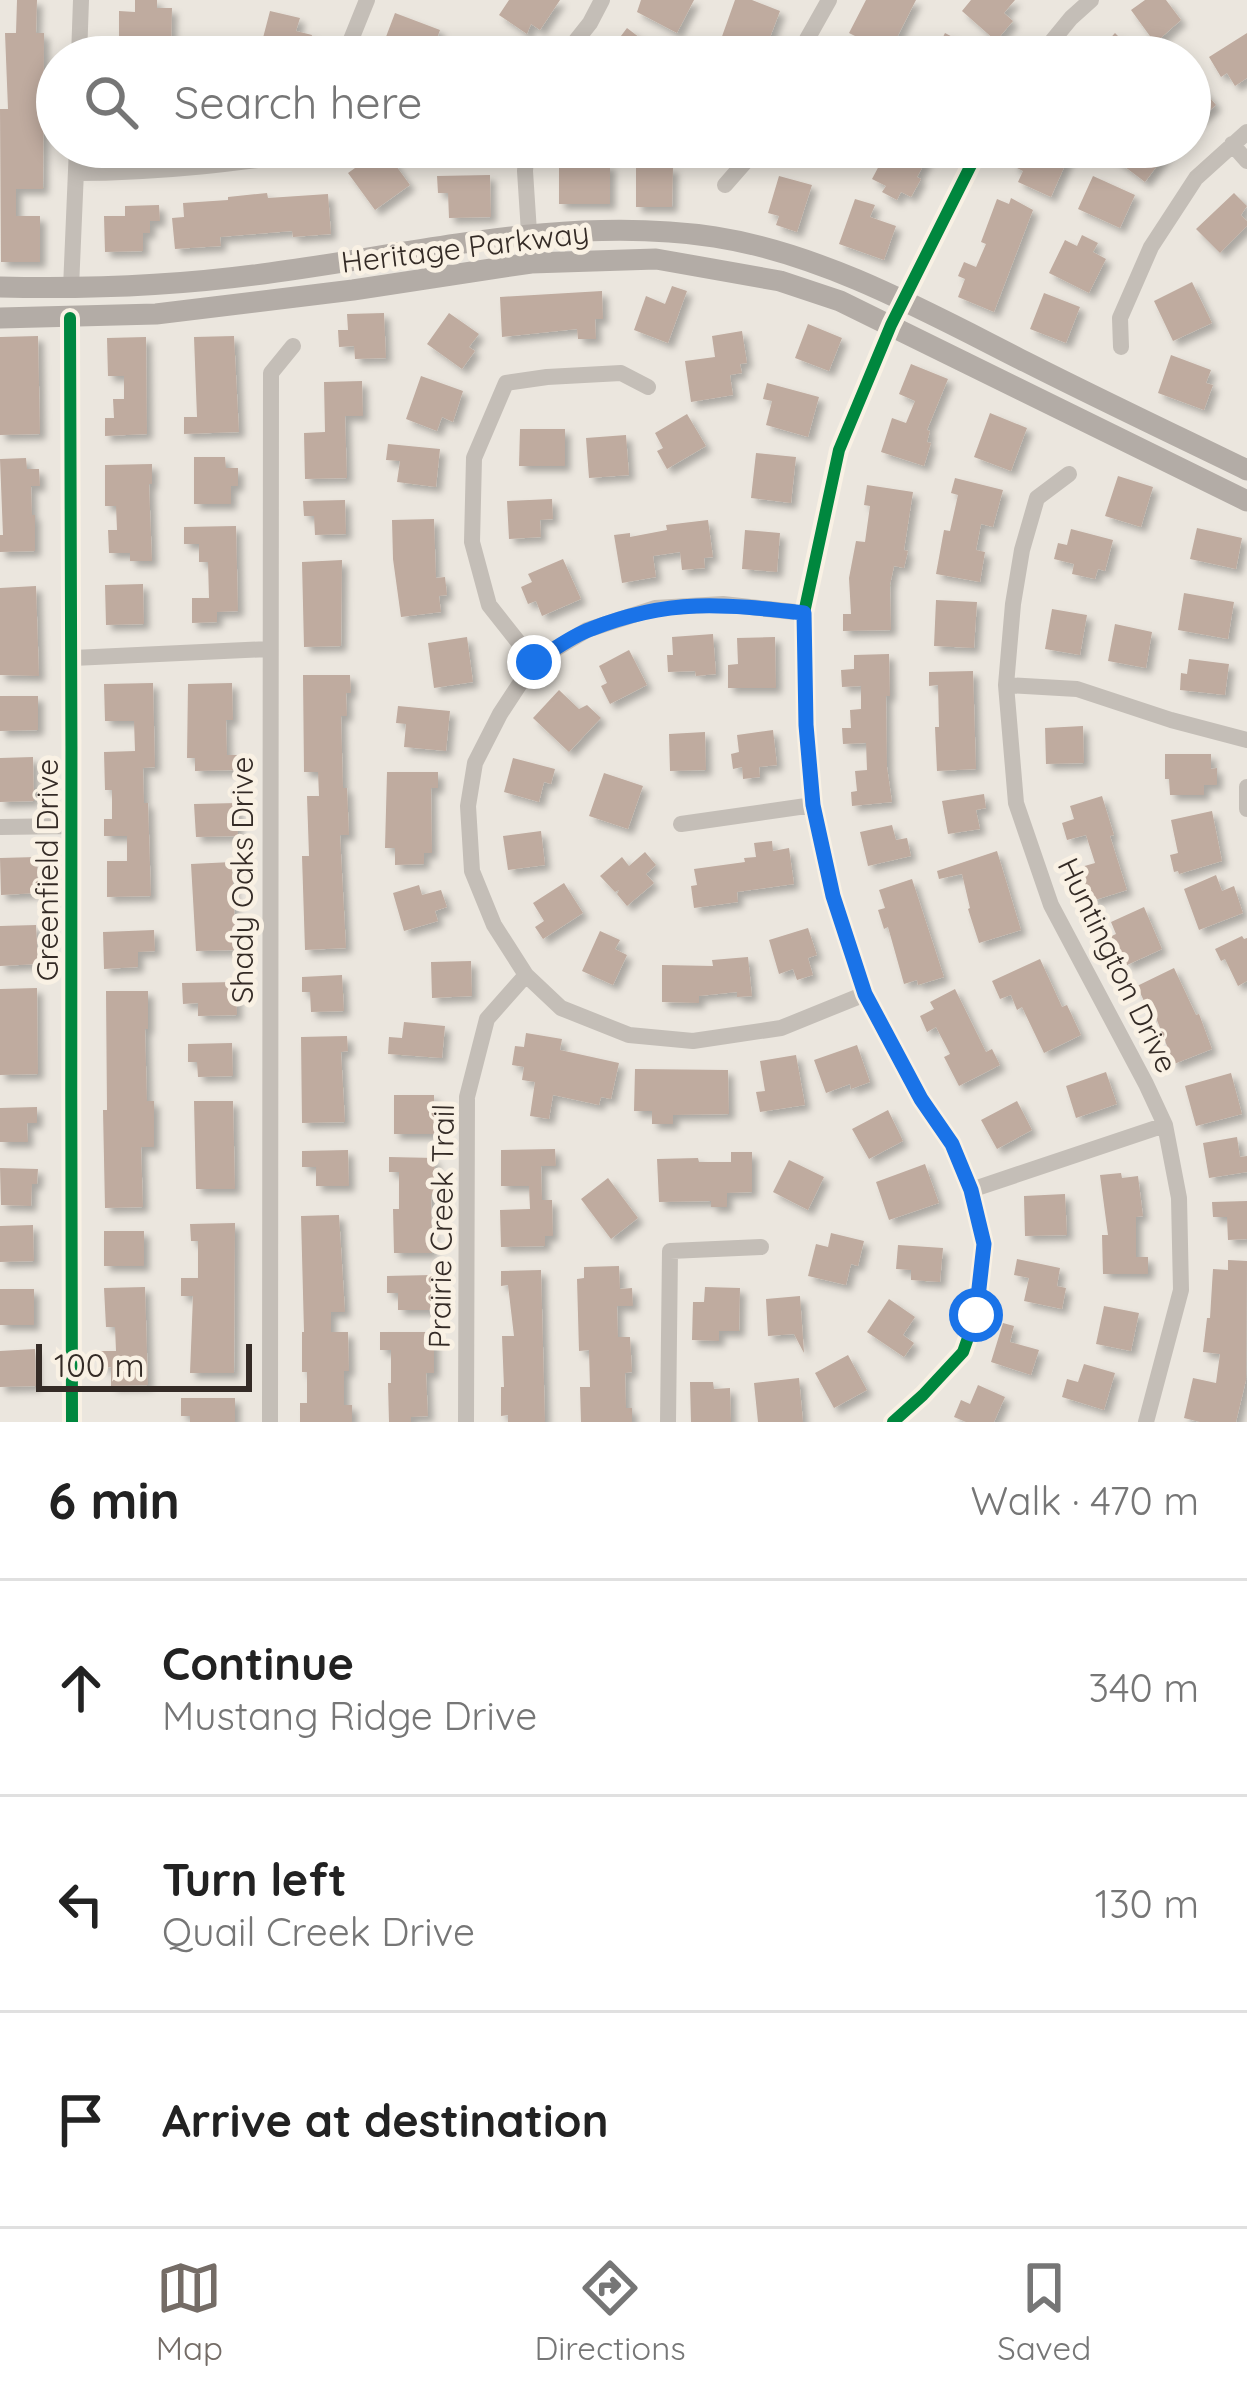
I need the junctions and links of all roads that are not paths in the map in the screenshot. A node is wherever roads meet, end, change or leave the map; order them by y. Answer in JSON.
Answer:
{"nodes":[{"id":1,"x":81,"y":0,"type":"edge"},
{"id":2,"x":367,"y":0,"type":"edge"},
{"id":3,"x":602,"y":0,"type":"edge"},
{"id":4,"x":829,"y":0,"type":"edge"},
{"id":5,"x":1091,"y":0,"type":"edge"},
{"id":6,"x":80,"y":36,"type":"edge"},
{"id":7,"x":352,"y":36,"type":"edge"},
{"id":8,"x":580,"y":36,"type":"edge"},
{"id":9,"x":809,"y":36,"type":"edge"},
{"id":10,"x":1057,"y":36,"type":"edge"},
{"id":11,"x":1240,"y":138,"type":"edge"},
{"id":12,"x":1247,"y":161,"type":"edge"},
{"id":13,"x":1211,"y":164,"type":"edge"},
{"id":14,"x":76,"y":168,"type":"edge"},
{"id":15,"x":205,"y":168,"type":"edge"},
{"id":16,"x":525,"y":168,"type":"edge"},
{"id":17,"x":740,"y":168,"type":"edge"},
{"id":18,"x":970,"y":168,"type":"edge"},
{"id":19,"x":1207,"y":168,"type":"edge"},
{"id":20,"x":76,"y":173,"type":"junction"},
{"id":21,"x":725,"y":184,"type":"dead end"},
{"id":22,"x":529,"y":236,"type":"junction"},
{"id":23,"x":531,"y":263,"type":"junction"},
{"id":24,"x":0,"y":287,"type":"edge"},
{"id":25,"x":71,"y":288,"type":"junction"},
{"id":26,"x":904,"y":300,"type":"junction"},
{"id":27,"x":0,"y":318,"type":"edge"},
{"id":28,"x":70,"y":318,"type":"junction"},
{"id":29,"x":891,"y":325,"type":"junction"},
{"id":30,"x":293,"y":346,"type":"dead end"},
{"id":31,"x":1121,"y":347,"type":"dead end"},
{"id":32,"x":648,"y":386,"type":"dead end"},
{"id":33,"x":1247,"y":470,"type":"edge"},
{"id":34,"x":1069,"y":474,"type":"dead end"},
{"id":35,"x":1247,"y":501,"type":"edge"},
{"id":36,"x":804,"y":613,"type":"junction"},
{"id":37,"x":269,"y":649,"type":"junction"},
{"id":38,"x":73,"y":658,"type":"junction"},
{"id":39,"x":534,"y":662,"type":"junction"},
{"id":40,"x":1006,"y":686,"type":"junction"},
{"id":41,"x":1247,"y":740,"type":"edge"},
{"id":42,"x":1247,"y":787,"type":"edge"},
{"id":43,"x":813,"y":805,"type":"junction"},
{"id":44,"x":1247,"y":809,"type":"edge"},
{"id":45,"x":681,"y":824,"type":"dead end"},
{"id":46,"x":70,"y":826,"type":"junction"},
{"id":47,"x":0,"y":827,"type":"edge"},
{"id":48,"x":526,"y":975,"type":"junction"},
{"id":49,"x":865,"y":994,"type":"junction"},
{"id":50,"x":1165,"y":1125,"type":"junction"},
{"id":51,"x":971,"y":1190,"type":"junction"},
{"id":52,"x":761,"y":1247,"type":"dead end"},
{"id":53,"x":71,"y":1422,"type":"edge"},
{"id":54,"x":270,"y":1422,"type":"edge"},
{"id":55,"x":466,"y":1422,"type":"edge"},
{"id":56,"x":668,"y":1422,"type":"edge"},
{"id":57,"x":893,"y":1422,"type":"edge"},
{"id":58,"x":1146,"y":1422,"type":"edge"}],
"edges":[{"from":1,"to":6,"type":"street"},
{"from":2,"to":7,"type":"street"},
{"from":3,"to":8,"type":"street"},
{"from":4,"to":9,"type":"street"},
{"from":5,"to":10,"type":"street"},
{"from":11,"to":12,"type":"street"},
{"from":11,"to":13,"type":"street"},
{"from":14,"to":20,"type":"street"},
{"from":15,"to":20,"type":"street"},
{"from":16,"to":22,"type":"street"},
{"from":17,"to":21,"type":"street"},
{"from":18,"to":26,"type":"street"},
{"from":19,"to":31,"type":"street"},
{"from":20,"to":25,"type":"street"},
{"from":22,"to":23,"type":"street"},
{"from":22,"to":25,"type":"main road","name":"Heritage Parkway"},
{"from":22,"to":26,"type":"main road","name":"Heritage Parkway"},
{"from":23,"to":28,"type":"main road","name":"Heritage Parkway"},
{"from":23,"to":29,"type":"main road","name":"Heritage Parkway"},
{"from":24,"to":25,"type":"main road","name":"Heritage Parkway"},
{"from":26,"to":29,"type":"street"},
{"from":26,"to":33,"type":"main road","name":"Heritage Parkway"},
{"from":27,"to":28,"type":"main road","name":"Heritage Parkway"},
{"from":28,"to":38,"type":"street","name":"Greenfield Drive"},
{"from":29,"to":35,"type":"main road","name":"Heritage Parkway"},
{"from":29,"to":36,"type":"street"},
{"from":30,"to":37,"type":"street","name":"Shady Oaks Drive"},
{"from":32,"to":39,"type":"street"},
{"from":34,"to":40,"type":"street","name":"Huntington Drive"},
{"from":36,"to":39,"type":"street"},
{"from":36,"to":43,"type":"street"},
{"from":37,"to":38,"type":"street"},
{"from":37,"to":54,"type":"street","name":"Shady Oaks Drive"},
{"from":38,"to":46,"type":"street","name":"Greenfield Drive"},
{"from":39,"to":48,"type":"street"},
{"from":40,"to":41,"type":"street"},
{"from":40,"to":50,"type":"street","name":"Huntington Drive"},
{"from":42,"to":44,"type":"street"},
{"from":43,"to":45,"type":"street"},
{"from":43,"to":49,"type":"street"},
{"from":46,"to":47,"type":"street"},
{"from":46,"to":53,"type":"street","name":"Greenfield Drive"},
{"from":48,"to":49,"type":"street"},
{"from":48,"to":55,"type":"street","name":"Prairie Creek Trail"},
{"from":49,"to":51,"type":"street"},
{"from":50,"to":51,"type":"street"},
{"from":50,"to":58,"type":"street","name":"Huntington Drive"},
{"from":51,"to":57,"type":"street"},
{"from":52,"to":56,"type":"street"}]}
